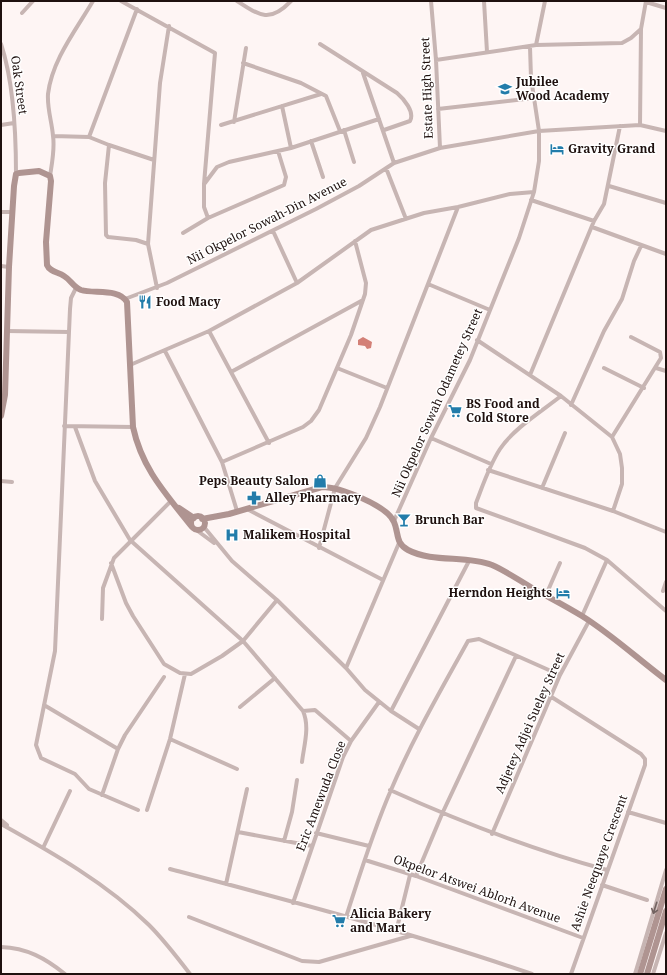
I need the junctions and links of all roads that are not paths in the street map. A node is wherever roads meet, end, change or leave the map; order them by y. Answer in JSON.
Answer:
{"nodes":[{"id":1,"x":33,"y":1,"type":"edge"},
{"id":2,"x":92,"y":1,"type":"edge"},
{"id":3,"x":121,"y":1,"type":"edge"},
{"id":4,"x":237,"y":1,"type":"edge"},
{"id":5,"x":291,"y":1,"type":"edge"},
{"id":6,"x":431,"y":1,"type":"edge"},
{"id":7,"x":484,"y":1,"type":"edge"},
{"id":8,"x":545,"y":1,"type":"edge"},
{"id":9,"x":646,"y":2,"type":"edge"},
{"id":10,"x":666,"y":8,"type":"edge"},
{"id":11,"x":137,"y":9,"type":"junction"},
{"id":12,"x":22,"y":13,"type":"dead end"},
{"id":13,"x":169,"y":26,"type":"junction"},
{"id":14,"x":641,"y":29,"type":"junction"},
{"id":15,"x":1,"y":44,"type":"edge"},
{"id":16,"x":320,"y":44,"type":"dead end"},
{"id":17,"x":536,"y":46,"type":"junction"},
{"id":18,"x":530,"y":47,"type":"junction"},
{"id":19,"x":246,"y":48,"type":"dead end"},
{"id":20,"x":486,"y":52,"type":"junction"},
{"id":21,"x":436,"y":60,"type":"junction"},
{"id":22,"x":243,"y":63,"type":"junction"},
{"id":23,"x":362,"y":72,"type":"junction"},
{"id":24,"x":321,"y":94,"type":"junction"},
{"id":25,"x":534,"y":98,"type":"junction"},
{"id":26,"x":282,"y":106,"type":"junction"},
{"id":27,"x":438,"y":109,"type":"junction"},
{"id":28,"x":379,"y":119,"type":"junction"},
{"id":29,"x":234,"y":122,"type":"junction"},
{"id":30,"x":14,"y":123,"type":"junction"},
{"id":31,"x":1,"y":125,"type":"edge"},
{"id":32,"x":221,"y":125,"type":"dead end"},
{"id":33,"x":640,"y":125,"type":"junction"},
{"id":34,"x":620,"y":126,"type":"junction"},
{"id":35,"x":384,"y":130,"type":"junction"},
{"id":36,"x":342,"y":131,"type":"junction"},
{"id":37,"x":539,"y":131,"type":"junction"},
{"id":38,"x":666,"y":131,"type":"edge"},
{"id":39,"x":53,"y":136,"type":"junction"},
{"id":40,"x":89,"y":137,"type":"junction"},
{"id":41,"x":311,"y":141,"type":"junction"},
{"id":42,"x":109,"y":146,"type":"junction"},
{"id":43,"x":291,"y":148,"type":"junction"},
{"id":44,"x":440,"y":148,"type":"junction"},
{"id":45,"x":278,"y":151,"type":"junction"},
{"id":46,"x":415,"y":155,"type":"joint"},
{"id":47,"x":154,"y":160,"type":"junction"},
{"id":48,"x":354,"y":162,"type":"dead end"},
{"id":49,"x":394,"y":163,"type":"junction"},
{"id":50,"x":386,"y":168,"type":"junction"},
{"id":51,"x":16,"y":174,"type":"junction"},
{"id":52,"x":50,"y":176,"type":"junction"},
{"id":53,"x":323,"y":176,"type":"dead end"},
{"id":54,"x":204,"y":184,"type":"junction"},
{"id":55,"x":609,"y":186,"type":"junction"},
{"id":56,"x":534,"y":192,"type":"junction"},
{"id":57,"x":531,"y":200,"type":"junction"},
{"id":58,"x":666,"y":203,"type":"edge"},
{"id":59,"x":458,"y":207,"type":"junction"},
{"id":60,"x":1,"y":212,"type":"edge"},
{"id":61,"x":12,"y":212,"type":"junction"},
{"id":62,"x":208,"y":218,"type":"junction"},
{"id":63,"x":406,"y":219,"type":"junction"},
{"id":64,"x":594,"y":220,"type":"junction"},
{"id":65,"x":592,"y":227,"type":"junction"},
{"id":66,"x":274,"y":230,"type":"junction"},
{"id":67,"x":183,"y":233,"type":"dead end"},
{"id":68,"x":355,"y":241,"type":"junction"},
{"id":69,"x":148,"y":244,"type":"junction"},
{"id":70,"x":641,"y":246,"type":"junction"},
{"id":71,"x":666,"y":254,"type":"edge"},
{"id":72,"x":1,"y":266,"type":"edge"},
{"id":73,"x":9,"y":267,"type":"junction"},
{"id":74,"x":297,"y":283,"type":"junction"},
{"id":75,"x":428,"y":284,"type":"junction"},
{"id":76,"x":76,"y":288,"type":"junction"},
{"id":77,"x":157,"y":288,"type":"junction"},
{"id":78,"x":125,"y":299,"type":"junction"},
{"id":79,"x":363,"y":300,"type":"junction"},
{"id":80,"x":490,"y":310,"type":"junction"},
{"id":81,"x":4,"y":319,"type":"edge"},
{"id":82,"x":7,"y":331,"type":"junction"},
{"id":83,"x":209,"y":331,"type":"junction"},
{"id":84,"x":69,"y":332,"type":"junction"},
{"id":85,"x":631,"y":337,"type":"dead end"},
{"id":86,"x":477,"y":340,"type":"junction"},
{"id":87,"x":165,"y":350,"type":"junction"},
{"id":88,"x":130,"y":365,"type":"junction"},
{"id":89,"x":337,"y":368,"type":"junction"},
{"id":90,"x":604,"y":368,"type":"dead end"},
{"id":91,"x":656,"y":368,"type":"junction"},
{"id":92,"x":666,"y":371,"type":"edge"},
{"id":93,"x":231,"y":372,"type":"junction"},
{"id":94,"x":3,"y":373,"type":"edge"},
{"id":95,"x":530,"y":375,"type":"junction"},
{"id":96,"x":387,"y":388,"type":"junction"},
{"id":97,"x":644,"y":388,"type":"junction"},
{"id":98,"x":561,"y":396,"type":"junction"},
{"id":99,"x":571,"y":405,"type":"junction"},
{"id":100,"x":1,"y":416,"type":"edge"},
{"id":101,"x":64,"y":426,"type":"junction"},
{"id":102,"x":75,"y":426,"type":"junction"},
{"id":103,"x":133,"y":427,"type":"junction"},
{"id":104,"x":565,"y":433,"type":"dead end"},
{"id":105,"x":612,"y":437,"type":"junction"},
{"id":106,"x":431,"y":438,"type":"junction"},
{"id":107,"x":269,"y":443,"type":"junction"},
{"id":108,"x":222,"y":462,"type":"junction"},
{"id":109,"x":491,"y":464,"type":"junction"},
{"id":110,"x":488,"y":470,"type":"junction"},
{"id":111,"x":1,"y":481,"type":"edge"},
{"id":112,"x":12,"y":482,"type":"dead end"},
{"id":113,"x":335,"y":488,"type":"junction"},
{"id":114,"x":542,"y":488,"type":"junction"},
{"id":115,"x":173,"y":503,"type":"junction"},
{"id":116,"x":246,"y":509,"type":"junction"},
{"id":117,"x":613,"y":511,"type":"junction"},
{"id":118,"x":237,"y":512,"type":"junction"},
{"id":119,"x":194,"y":518,"type":"junction"},
{"id":120,"x":394,"y":522,"type":"junction"},
{"id":121,"x":204,"y":523,"type":"junction"},
{"id":122,"x":194,"y":528,"type":"junction"},
{"id":123,"x":666,"y":532,"type":"edge"},
{"id":124,"x":130,"y":540,"type":"junction"},
{"id":125,"x":400,"y":543,"type":"junction"},
{"id":126,"x":220,"y":548,"type":"junction"},
{"id":127,"x":319,"y":548,"type":"junction"},
{"id":128,"x":606,"y":560,"type":"junction"},
{"id":129,"x":469,"y":561,"type":"junction"},
{"id":130,"x":111,"y":563,"type":"junction"},
{"id":131,"x":560,"y":563,"type":"dead end"},
{"id":132,"x":383,"y":580,"type":"junction"},
{"id":133,"x":666,"y":582,"type":"edge"},
{"id":134,"x":663,"y":591,"type":"dead end"},
{"id":135,"x":546,"y":596,"type":"junction"},
{"id":136,"x":277,"y":600,"type":"junction"},
{"id":137,"x":666,"y":611,"type":"edge"},
{"id":138,"x":582,"y":616,"type":"junction"},
{"id":139,"x":102,"y":619,"type":"dead end"},
{"id":140,"x":588,"y":621,"type":"junction"},
{"id":141,"x":243,"y":641,"type":"junction"},
{"id":142,"x":516,"y":656,"type":"junction"},
{"id":143,"x":346,"y":668,"type":"junction"},
{"id":144,"x":185,"y":674,"type":"junction"},
{"id":145,"x":560,"y":675,"type":"junction"},
{"id":146,"x":164,"y":677,"type":"dead end"},
{"id":147,"x":275,"y":678,"type":"junction"},
{"id":148,"x":666,"y":680,"type":"edge"},
{"id":149,"x":550,"y":696,"type":"junction"},
{"id":150,"x":379,"y":702,"type":"junction"},
{"id":151,"x":44,"y":705,"type":"junction"},
{"id":152,"x":240,"y":707,"type":"dead end"},
{"id":153,"x":303,"y":711,"type":"junction"},
{"id":154,"x":391,"y":711,"type":"junction"},
{"id":155,"x":419,"y":729,"type":"junction"},
{"id":156,"x":170,"y":739,"type":"junction"},
{"id":157,"x":351,"y":742,"type":"junction"},
{"id":158,"x":118,"y":749,"type":"junction"},
{"id":159,"x":302,"y":762,"type":"dead end"},
{"id":160,"x":237,"y":770,"type":"dead end"},
{"id":161,"x":297,"y":780,"type":"dead end"},
{"id":162,"x":247,"y":789,"type":"dead end"},
{"id":163,"x":390,"y":790,"type":"junction"},
{"id":164,"x":70,"y":791,"type":"dead end"},
{"id":165,"x":102,"y":795,"type":"junction"},
{"id":166,"x":138,"y":810,"type":"dead end"},
{"id":167,"x":147,"y":810,"type":"dead end"},
{"id":168,"x":628,"y":812,"type":"junction"},
{"id":169,"x":442,"y":814,"type":"junction"},
{"id":170,"x":1,"y":820,"type":"edge"},
{"id":171,"x":666,"y":823,"type":"edge"},
{"id":172,"x":1,"y":824,"type":"edge"},
{"id":173,"x":13,"y":831,"type":"junction"},
{"id":174,"x":238,"y":832,"type":"junction"},
{"id":175,"x":316,"y":833,"type":"junction"},
{"id":176,"x":492,"y":834,"type":"junction"},
{"id":177,"x":284,"y":841,"type":"junction"},
{"id":178,"x":312,"y":846,"type":"junction"},
{"id":179,"x":369,"y":846,"type":"junction"},
{"id":180,"x":43,"y":848,"type":"junction"},
{"id":181,"x":365,"y":860,"type":"junction"},
{"id":182,"x":170,"y":869,"type":"dead end"},
{"id":183,"x":607,"y":870,"type":"junction"},
{"id":184,"x":666,"y":870,"type":"edge"},
{"id":185,"x":410,"y":875,"type":"junction"},
{"id":186,"x":416,"y":876,"type":"junction"},
{"id":187,"x":226,"y":884,"type":"junction"},
{"id":188,"x":602,"y":885,"type":"junction"},
{"id":189,"x":666,"y":889,"type":"edge"},
{"id":190,"x":647,"y":900,"type":"dead end"},
{"id":191,"x":293,"y":903,"type":"junction"},
{"id":192,"x":666,"y":911,"type":"edge"},
{"id":193,"x":189,"y":917,"type":"dead end"},
{"id":194,"x":346,"y":917,"type":"junction"},
{"id":195,"x":396,"y":932,"type":"junction"},
{"id":196,"x":666,"y":933,"type":"edge"},
{"id":197,"x":411,"y":936,"type":"junction"},
{"id":198,"x":583,"y":938,"type":"junction"},
{"id":199,"x":1,"y":947,"type":"edge"},
{"id":200,"x":65,"y":974,"type":"edge"},
{"id":201,"x":190,"y":974,"type":"edge"},
{"id":202,"x":532,"y":974,"type":"edge"},
{"id":203,"x":571,"y":974,"type":"edge"},
{"id":204,"x":635,"y":974,"type":"edge"},
{"id":205,"x":640,"y":974,"type":"edge"},
{"id":206,"x":647,"y":974,"type":"edge"},
{"id":207,"x":653,"y":974,"type":"edge"}],
"edges":[{"from":1,"to":12,"type":"street"},
{"from":2,"to":39,"type":"street"},
{"from":3,"to":11,"type":"street"},
{"from":4,"to":5,"type":"street"},
{"from":6,"to":21,"type":"street","name":"Estate High Street"},
{"from":7,"to":20,"type":"street"},
{"from":8,"to":17,"type":"street"},
{"from":9,"to":10,"type":"street"},
{"from":9,"to":14,"type":"street"},
{"from":11,"to":13,"type":"street"},
{"from":11,"to":40,"type":"street"},
{"from":13,"to":47,"type":"street"},
{"from":13,"to":54,"type":"street"},
{"from":14,"to":17,"type":"street"},
{"from":14,"to":33,"type":"street"},
{"from":15,"to":30,"type":"street","name":"Oak Street"},
{"from":16,"to":23,"type":"street"},
{"from":17,"to":18,"type":"street"},
{"from":18,"to":20,"type":"street"},
{"from":18,"to":25,"type":"street","name":"Nii Okpelor Sowah Odametey Street"},
{"from":19,"to":22,"type":"street"},
{"from":20,"to":21,"type":"street"},
{"from":21,"to":27,"type":"street","name":"Estate High Street"},
{"from":22,"to":24,"type":"street"},
{"from":22,"to":29,"type":"street"},
{"from":23,"to":28,"type":"street"},
{"from":23,"to":35,"type":"street"},
{"from":24,"to":26,"type":"street"},
{"from":24,"to":36,"type":"street"},
{"from":25,"to":27,"type":"street"},
{"from":25,"to":37,"type":"street","name":"Nii Okpelor Sowah Odametey Street"},
{"from":26,"to":29,"type":"street"},
{"from":26,"to":43,"type":"street"},
{"from":27,"to":44,"type":"street","name":"Estate High Street"},
{"from":28,"to":35,"type":"street"},
{"from":28,"to":36,"type":"street"},
{"from":29,"to":32,"type":"street"},
{"from":30,"to":31,"type":"street"},
{"from":30,"to":51,"type":"street","name":"Oak Street"},
{"from":33,"to":34,"type":"street"},
{"from":33,"to":38,"type":"street"},
{"from":34,"to":37,"type":"street"},
{"from":34,"to":55,"type":"street"},
{"from":35,"to":49,"type":"street"},
{"from":36,"to":41,"type":"street"},
{"from":36,"to":48,"type":"street"},
{"from":37,"to":44,"type":"street"},
{"from":37,"to":56,"type":"street","name":"Nii Okpelor Sowah Odametey Street"},
{"from":39,"to":40,"type":"street"},
{"from":39,"to":52,"type":"street"},
{"from":40,"to":42,"type":"street"},
{"from":41,"to":43,"type":"street"},
{"from":41,"to":53,"type":"street"},
{"from":42,"to":47,"type":"street"},
{"from":42,"to":69,"type":"street"},
{"from":43,"to":45,"type":"street"},
{"from":44,"to":46,"type":"street","name":"Estate High Street"},
{"from":45,"to":54,"type":"street"},
{"from":45,"to":62,"type":"street"},
{"from":46,"to":49,"type":"street","name":"Nii Okpelor Sowah-Din Avenue"},
{"from":47,"to":69,"type":"street"},
{"from":49,"to":50,"type":"street","name":"Nii Okpelor Sowah-Din Avenue"},
{"from":50,"to":63,"type":"street"},
{"from":50,"to":66,"type":"street","name":"Nii Okpelor Sowah-Din Avenue"},
{"from":51,"to":52,"type":"street"},
{"from":51,"to":61,"type":"street","name":"Oak Street"},
{"from":52,"to":76,"type":"street"},
{"from":54,"to":62,"type":"street"},
{"from":55,"to":58,"type":"street"},
{"from":55,"to":64,"type":"street"},
{"from":56,"to":57,"type":"street","name":"Nii Okpelor Sowah Odametey Street"},
{"from":56,"to":59,"type":"street"},
{"from":57,"to":64,"type":"street"},
{"from":57,"to":80,"type":"street","name":"Nii Okpelor Sowah Odametey Street"},
{"from":59,"to":63,"type":"street"},
{"from":59,"to":75,"type":"street"},
{"from":60,"to":61,"type":"street"},
{"from":61,"to":73,"type":"street","name":"Oak Street"},
{"from":62,"to":67,"type":"street"},
{"from":63,"to":68,"type":"street"},
{"from":64,"to":65,"type":"street"},
{"from":65,"to":70,"type":"street"},
{"from":65,"to":95,"type":"street"},
{"from":66,"to":74,"type":"street"},
{"from":66,"to":77,"type":"street","name":"Nii Okpelor Sowah-Din Avenue"},
{"from":68,"to":74,"type":"street"},
{"from":68,"to":79,"type":"street"},
{"from":69,"to":77,"type":"street"},
{"from":70,"to":71,"type":"street"},
{"from":70,"to":99,"type":"street"},
{"from":72,"to":73,"type":"street"},
{"from":73,"to":81,"type":"street","name":"Oak Street"},
{"from":74,"to":83,"type":"street"},
{"from":75,"to":80,"type":"street"},
{"from":75,"to":96,"type":"street"},
{"from":76,"to":78,"type":"street"},
{"from":76,"to":84,"type":"street"},
{"from":77,"to":78,"type":"street","name":"Nii Okpelor Sowah-Din Avenue"},
{"from":78,"to":88,"type":"street"},
{"from":79,"to":89,"type":"street"},
{"from":79,"to":93,"type":"street"},
{"from":80,"to":86,"type":"street","name":"Nii Okpelor Sowah Odametey Street"},
{"from":81,"to":82,"type":"street","name":"Oak Street"},
{"from":82,"to":84,"type":"street"},
{"from":82,"to":94,"type":"street","name":"Oak Street"},
{"from":83,"to":87,"type":"street"},
{"from":83,"to":93,"type":"street"},
{"from":84,"to":101,"type":"street"},
{"from":85,"to":91,"type":"street"},
{"from":86,"to":95,"type":"street"},
{"from":86,"to":106,"type":"street","name":"Nii Okpelor Sowah Odametey Street"},
{"from":87,"to":88,"type":"street"},
{"from":87,"to":108,"type":"street"},
{"from":88,"to":103,"type":"street"},
{"from":89,"to":96,"type":"street"},
{"from":89,"to":107,"type":"street"},
{"from":90,"to":97,"type":"street"},
{"from":91,"to":92,"type":"street"},
{"from":91,"to":97,"type":"street"},
{"from":93,"to":107,"type":"street"},
{"from":94,"to":100,"type":"street","name":"Oak Street"},
{"from":95,"to":98,"type":"street"},
{"from":96,"to":113,"type":"street"},
{"from":97,"to":105,"type":"street"},
{"from":98,"to":99,"type":"street"},
{"from":98,"to":109,"type":"street"},
{"from":99,"to":105,"type":"street"},
{"from":101,"to":102,"type":"street"},
{"from":101,"to":151,"type":"street"},
{"from":102,"to":103,"type":"street"},
{"from":102,"to":124,"type":"street"},
{"from":103,"to":115,"type":"street"},
{"from":104,"to":114,"type":"street"},
{"from":105,"to":117,"type":"street"},
{"from":106,"to":109,"type":"street"},
{"from":106,"to":120,"type":"street","name":"Nii Okpelor Sowah Odametey Street"},
{"from":107,"to":108,"type":"street"},
{"from":108,"to":118,"type":"street"},
{"from":109,"to":110,"type":"street"},
{"from":110,"to":114,"type":"street"},
{"from":110,"to":128,"type":"street"},
{"from":111,"to":112,"type":"street"},
{"from":113,"to":116,"type":"street"},
{"from":113,"to":120,"type":"street"},
{"from":113,"to":127,"type":"street"},
{"from":114,"to":117,"type":"street"},
{"from":115,"to":119,"type":"street"},
{"from":115,"to":122,"type":"street"},
{"from":115,"to":124,"type":"street"},
{"from":116,"to":118,"type":"street"},
{"from":116,"to":127,"type":"street"},
{"from":117,"to":123,"type":"street"},
{"from":118,"to":121,"type":"street"},
{"from":119,"to":121,"type":"street"},
{"from":119,"to":122,"type":"street"},
{"from":120,"to":125,"type":"street"},
{"from":121,"to":122,"type":"street"},
{"from":121,"to":126,"type":"street"},
{"from":122,"to":126,"type":"street"},
{"from":124,"to":130,"type":"street"},
{"from":124,"to":141,"type":"street"},
{"from":125,"to":129,"type":"street"},
{"from":125,"to":132,"type":"street"},
{"from":126,"to":136,"type":"street"},
{"from":127,"to":132,"type":"street"},
{"from":128,"to":137,"type":"street"},
{"from":128,"to":138,"type":"street"},
{"from":129,"to":135,"type":"street"},
{"from":129,"to":154,"type":"street"},
{"from":130,"to":139,"type":"street"},
{"from":130,"to":144,"type":"street"},
{"from":131,"to":135,"type":"street"},
{"from":132,"to":143,"type":"street"},
{"from":133,"to":134,"type":"street"},
{"from":135,"to":138,"type":"street"},
{"from":136,"to":141,"type":"street"},
{"from":136,"to":143,"type":"street"},
{"from":138,"to":140,"type":"street"},
{"from":140,"to":145,"type":"street","name":"Adjetey Adjei Sueley Street"},
{"from":140,"to":148,"type":"street"},
{"from":141,"to":144,"type":"street"},
{"from":141,"to":147,"type":"street"},
{"from":142,"to":145,"type":"street"},
{"from":142,"to":155,"type":"street"},
{"from":142,"to":169,"type":"street"},
{"from":143,"to":150,"type":"street"},
{"from":144,"to":156,"type":"street"},
{"from":145,"to":149,"type":"street","name":"Adjetey Adjei Sueley Street"},
{"from":146,"to":158,"type":"street"},
{"from":147,"to":152,"type":"street"},
{"from":147,"to":153,"type":"street"},
{"from":149,"to":168,"type":"street","name":"Ashie Neequaye Crescent"},
{"from":149,"to":176,"type":"street","name":"Adjetey Adjei Sueley Street"},
{"from":150,"to":154,"type":"street"},
{"from":150,"to":157,"type":"street","name":"Eric Amewuda Close"},
{"from":151,"to":158,"type":"street"},
{"from":151,"to":165,"type":"street"},
{"from":153,"to":157,"type":"street"},
{"from":153,"to":159,"type":"street"},
{"from":154,"to":155,"type":"street"},
{"from":155,"to":163,"type":"street"},
{"from":156,"to":160,"type":"street"},
{"from":156,"to":167,"type":"street"},
{"from":157,"to":175,"type":"street","name":"Eric Amewuda Close"},
{"from":158,"to":165,"type":"street"},
{"from":161,"to":177,"type":"street"},
{"from":162,"to":174,"type":"street"},
{"from":163,"to":169,"type":"street"},
{"from":163,"to":179,"type":"street"},
{"from":164,"to":180,"type":"street"},
{"from":165,"to":166,"type":"street"},
{"from":168,"to":171,"type":"street"},
{"from":168,"to":183,"type":"street","name":"Ashie Neequaye Crescent"},
{"from":169,"to":176,"type":"street"},
{"from":169,"to":186,"type":"street"},
{"from":170,"to":173,"type":"street"},
{"from":172,"to":173,"type":"street"},
{"from":173,"to":180,"type":"street"},
{"from":174,"to":177,"type":"street"},
{"from":174,"to":187,"type":"street"},
{"from":175,"to":178,"type":"street","name":"Eric Amewuda Close"},
{"from":175,"to":179,"type":"street"},
{"from":176,"to":183,"type":"street"},
{"from":177,"to":178,"type":"street"},
{"from":178,"to":191,"type":"street","name":"Eric Amewuda Close"},
{"from":179,"to":181,"type":"street"},
{"from":180,"to":201,"type":"street"},
{"from":181,"to":185,"type":"street","name":"Okpelor Atswei Ablorh Avenue"},
{"from":181,"to":194,"type":"street"},
{"from":182,"to":187,"type":"street"},
{"from":183,"to":188,"type":"street","name":"Ashie Neequaye Crescent"},
{"from":184,"to":204,"type":"street","one_way":true},
{"from":185,"to":186,"type":"street","name":"Okpelor Atswei Ablorh Avenue"},
{"from":185,"to":195,"type":"street"},
{"from":186,"to":198,"type":"street","name":"Okpelor Atswei Ablorh Avenue"},
{"from":187,"to":191,"type":"street"},
{"from":188,"to":190,"type":"street"},
{"from":188,"to":198,"type":"street","name":"Ashie Neequaye Crescent"},
{"from":189,"to":205,"type":"street"},
{"from":191,"to":194,"type":"street"},
{"from":192,"to":206,"type":"street"},
{"from":193,"to":197,"type":"street"},
{"from":194,"to":195,"type":"street"},
{"from":195,"to":197,"type":"street"},
{"from":196,"to":207,"type":"street"},
{"from":197,"to":202,"type":"street"},
{"from":198,"to":203,"type":"street","name":"Ashie Neequaye Crescent"},
{"from":199,"to":200,"type":"street"}]}
